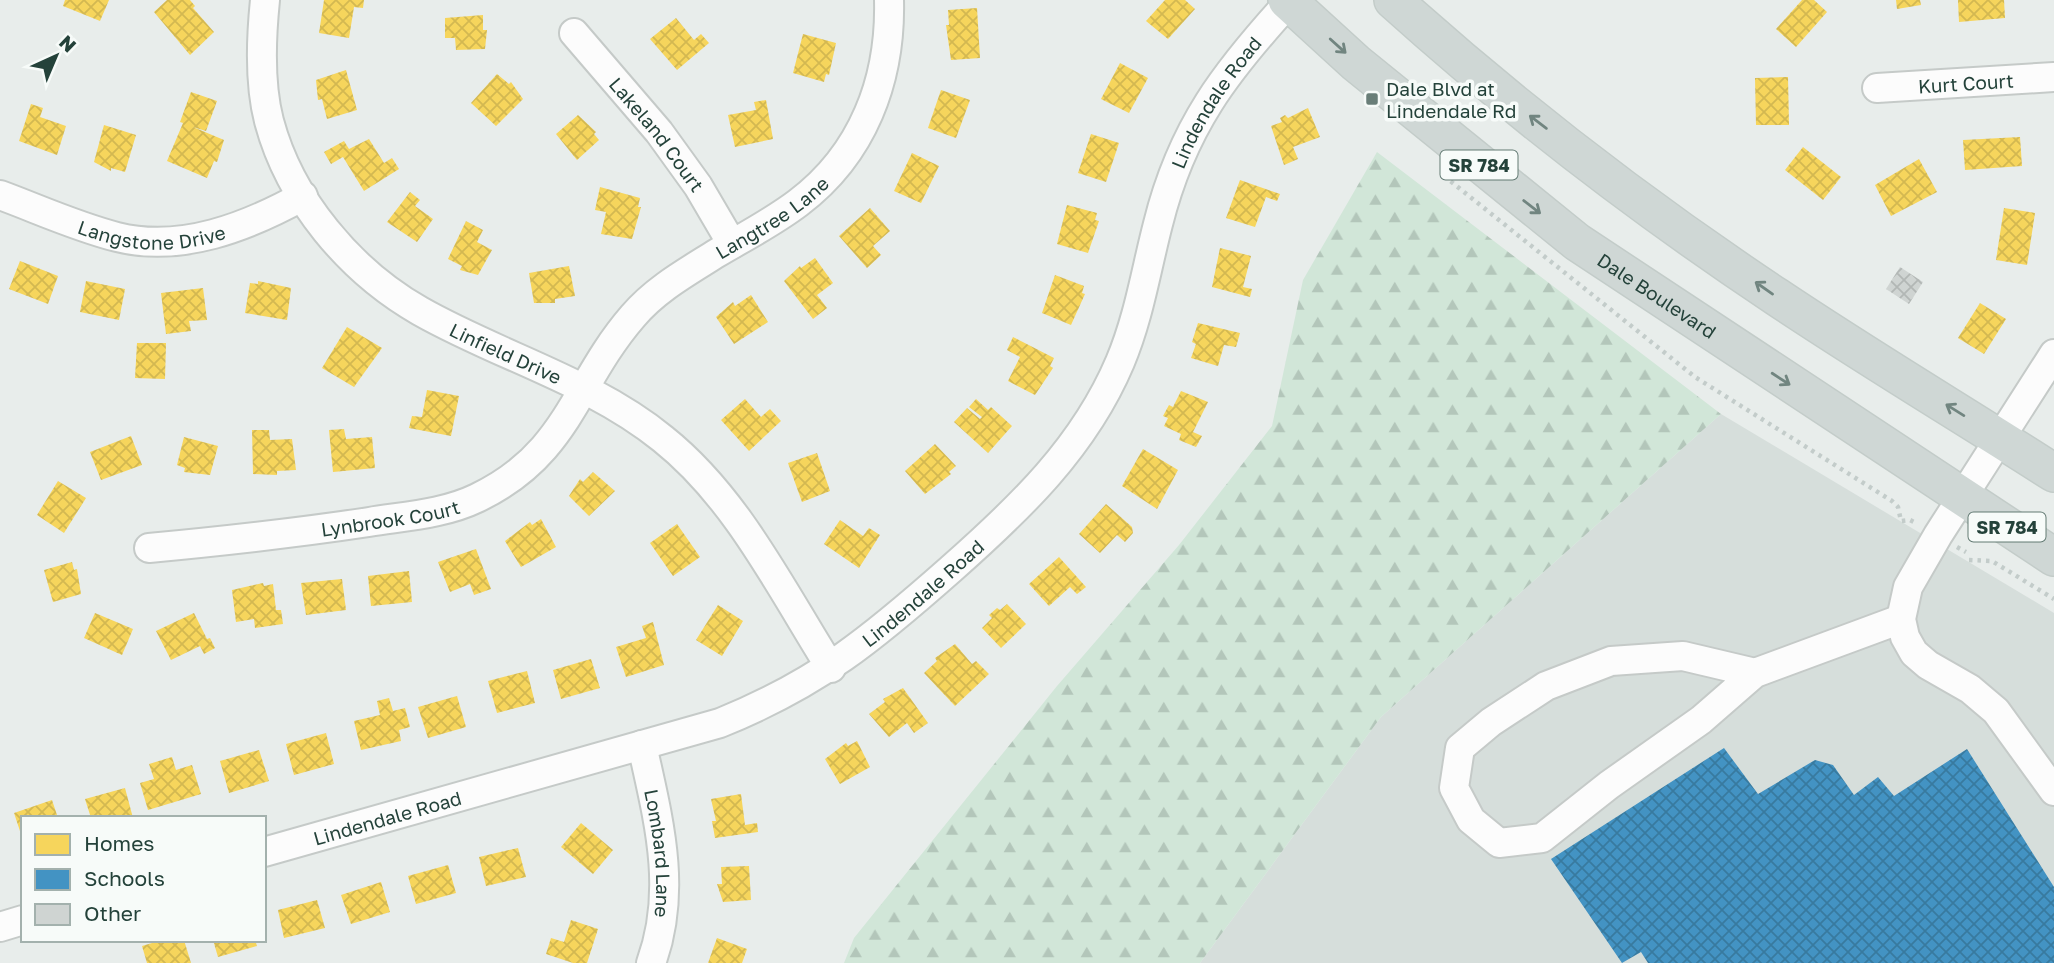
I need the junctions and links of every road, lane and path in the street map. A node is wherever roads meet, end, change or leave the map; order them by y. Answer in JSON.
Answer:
{"nodes":[{"id":1,"x":265,"y":0,"type":"edge"},
{"id":2,"x":889,"y":0,"type":"edge"},
{"id":3,"x":1393,"y":0,"type":"edge"},
{"id":4,"x":1289,"y":1,"type":"edge"},
{"id":5,"x":574,"y":33,"type":"dead end"},
{"id":6,"x":2054,"y":77,"type":"edge"},
{"id":7,"x":1877,"y":88,"type":"dead end"},
{"id":8,"x":0,"y":195,"type":"edge"},
{"id":9,"x":303,"y":196,"type":"junction"},
{"id":10,"x":732,"y":244,"type":"junction"},
{"id":11,"x":2054,"y":354,"type":"edge"},
{"id":12,"x":584,"y":391,"type":"junction"},
{"id":13,"x":1998,"y":437,"type":"junction"},
{"id":14,"x":2054,"y":473,"type":"edge"},
{"id":15,"x":1960,"y":497,"type":"junction"},
{"id":16,"x":1910,"y":520,"type":"dead end"},
{"id":17,"x":1901,"y":521,"type":"dead end"},
{"id":18,"x":149,"y":548,"type":"dead end"},
{"id":19,"x":2054,"y":557,"type":"edge"},
{"id":20,"x":1969,"y":560,"type":"dead end"},
{"id":21,"x":2054,"y":599,"type":"edge"},
{"id":22,"x":1901,"y":619,"type":"junction"},
{"id":23,"x":831,"y":668,"type":"junction"},
{"id":24,"x":1755,"y":673,"type":"junction"},
{"id":25,"x":642,"y":745,"type":"junction"},
{"id":26,"x":2046,"y":767,"type":"edge"},
{"id":27,"x":2054,"y":792,"type":"edge"},
{"id":28,"x":266,"y":851,"type":"edge"},
{"id":29,"x":21,"y":921,"type":"edge"},
{"id":30,"x":0,"y":927,"type":"edge"},
{"id":31,"x":651,"y":963,"type":"edge"}],
"edges":[{"from":1,"to":9,"type":"street","name":"Linfield Drive"},
{"from":2,"to":10,"type":"street","name":"Langtree Lane"},
{"from":13,"to":3,"type":"main road","one_way":true},
{"from":4,"to":15,"type":"main road","name":"Dale Boulevard","number":"SR 784","one_way":true},
{"from":4,"to":23,"type":"street","name":"Lindendale Road"},
{"from":5,"to":10,"type":"street","name":"Lakeland Court"},
{"from":6,"to":7,"type":"street","name":"Kurt Court"},
{"from":8,"to":9,"type":"street","name":"Langstone Drive"},
{"from":9,"to":12,"type":"street","name":"Linfield Drive"},
{"from":10,"to":12,"type":"street","name":"Langtree Lane"},
{"from":11,"to":13,"type":"street"},
{"from":12,"to":18,"type":"street","name":"Lynbrook Court"},
{"from":12,"to":23,"type":"street","name":"Linfield Drive"},
{"from":13,"to":14,"type":"main road"},
{"from":13,"to":15,"type":"street"},
{"from":15,"to":19,"type":"main road","name":"Dale Boulevard","number":"SR 784"},
{"from":15,"to":22,"type":"street"},
{"from":16,"to":17,"type":"path"},
{"from":20,"to":21,"type":"path"},
{"from":22,"to":24,"type":"street"},
{"from":22,"to":26,"type":"street"},
{"from":23,"to":25,"type":"street","name":"Lindendale Road"},
{"from":24,"to":24,"type":"street"},
{"from":25,"to":28,"type":"street","name":"Lindendale Road"},
{"from":25,"to":31,"type":"street","name":"Lombard Lane"},
{"from":26,"to":27,"type":"street"},
{"from":29,"to":30,"type":"street"}]}
